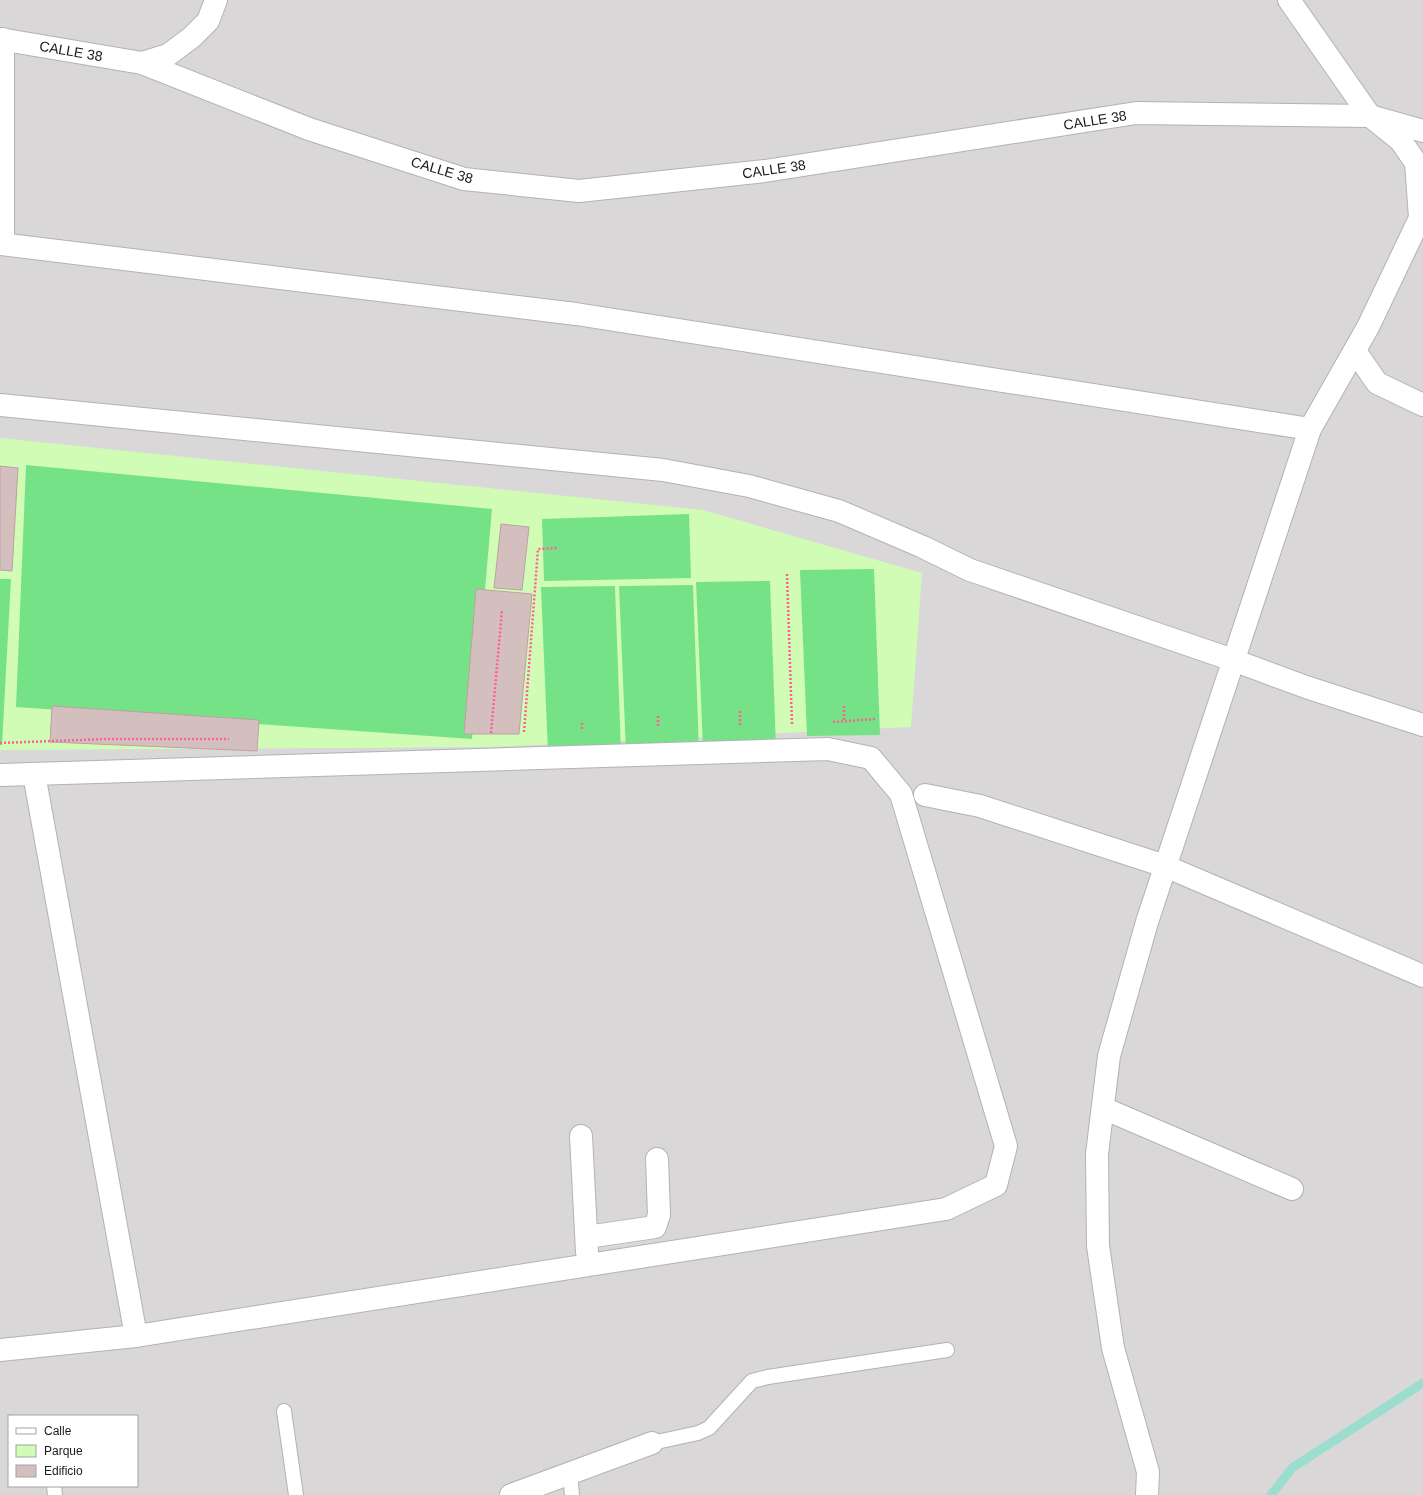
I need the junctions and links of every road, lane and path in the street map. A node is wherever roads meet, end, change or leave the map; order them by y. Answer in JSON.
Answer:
{"nodes":[{"id":1,"x":216,"y":0,"type":"edge"},
{"id":2,"x":1289,"y":0,"type":"edge"},
{"id":3,"x":1,"y":39,"type":"edge"},
{"id":4,"x":142,"y":63,"type":"junction"},
{"id":5,"x":1370,"y":116,"type":"junction"},
{"id":6,"x":1423,"y":131,"type":"edge"},
{"id":7,"x":1422,"y":218,"type":"edge"},
{"id":8,"x":1,"y":244,"type":"edge"},
{"id":9,"x":1355,"y":351,"type":"junction"},
{"id":10,"x":0,"y":405,"type":"edge"},
{"id":11,"x":1423,"y":405,"type":"edge"},
{"id":12,"x":1310,"y":429,"type":"junction"},
{"id":13,"x":558,"y":548,"type":"dead end"},
{"id":14,"x":787,"y":574,"type":"dead end"},
{"id":15,"x":502,"y":610,"type":"dead end"},
{"id":16,"x":1233,"y":660,"type":"junction"},
{"id":17,"x":844,"y":706,"type":"dead end"},
{"id":18,"x":740,"y":711,"type":"dead end"},
{"id":19,"x":658,"y":716,"type":"dead end"},
{"id":20,"x":844,"y":721,"type":"dead end"},
{"id":21,"x":785,"y":724,"type":"dead end"},
{"id":22,"x":1423,"y":725,"type":"edge"},
{"id":23,"x":740,"y":727,"type":"dead end"},
{"id":24,"x":659,"y":732,"type":"dead end"},
{"id":25,"x":524,"y":733,"type":"dead end"},
{"id":26,"x":491,"y":735,"type":"dead end"},
{"id":27,"x":230,"y":739,"type":"dead end"},
{"id":28,"x":0,"y":743,"type":"edge"},
{"id":29,"x":34,"y":774,"type":"junction"},
{"id":30,"x":0,"y":775,"type":"edge"},
{"id":31,"x":925,"y":795,"type":"dead end"},
{"id":32,"x":1165,"y":866,"type":"junction"},
{"id":33,"x":1423,"y":976,"type":"edge"},
{"id":34,"x":1103,"y":1108,"type":"junction"},
{"id":35,"x":581,"y":1136,"type":"dead end"},
{"id":36,"x":657,"y":1159,"type":"dead end"},
{"id":37,"x":1292,"y":1188,"type":"dead end"},
{"id":38,"x":587,"y":1237,"type":"junction"},
{"id":39,"x":588,"y":1265,"type":"junction"},
{"id":40,"x":136,"y":1336,"type":"junction"},
{"id":41,"x":0,"y":1350,"type":"edge"},
{"id":42,"x":947,"y":1350,"type":"dead end"},
{"id":43,"x":284,"y":1411,"type":"dead end"},
{"id":44,"x":652,"y":1443,"type":"joint"},
{"id":45,"x":570,"y":1473,"type":"junction"},
{"id":46,"x":296,"y":1495,"type":"edge"},
{"id":47,"x":511,"y":1495,"type":"edge"},
{"id":48,"x":572,"y":1495,"type":"edge"},
{"id":49,"x":1147,"y":1495,"type":"edge"}],
"edges":[{"from":1,"to":4,"type":"street","name":"CALLE 38"},
{"from":2,"to":5,"type":"street"},
{"from":3,"to":4,"type":"street","name":"CALLE 38"},
{"from":3,"to":8,"type":"street"},
{"from":4,"to":5,"type":"street","name":"CALLE 38"},
{"from":5,"to":6,"type":"street","name":"CALLE 38"},
{"from":5,"to":7,"type":"street"},
{"from":7,"to":9,"type":"street"},
{"from":8,"to":12,"type":"street"},
{"from":9,"to":11,"type":"street"},
{"from":9,"to":12,"type":"street"},
{"from":10,"to":16,"type":"street"},
{"from":12,"to":16,"type":"street"},
{"from":13,"to":25,"type":"path"},
{"from":14,"to":21,"type":"path"},
{"from":15,"to":26,"type":"path"},
{"from":16,"to":22,"type":"street"},
{"from":16,"to":32,"type":"street"},
{"from":17,"to":20,"type":"path"},
{"from":18,"to":23,"type":"path"},
{"from":19,"to":24,"type":"path"},
{"from":27,"to":28,"type":"path"},
{"from":29,"to":30,"type":"street"},
{"from":29,"to":39,"type":"street"},
{"from":29,"to":40,"type":"street"},
{"from":31,"to":32,"type":"street"},
{"from":32,"to":33,"type":"street"},
{"from":32,"to":34,"type":"street"},
{"from":34,"to":37,"type":"street"},
{"from":34,"to":49,"type":"street"},
{"from":35,"to":38,"type":"street"},
{"from":36,"to":38,"type":"street"},
{"from":38,"to":39,"type":"street"},
{"from":39,"to":40,"type":"street"},
{"from":40,"to":41,"type":"street"},
{"from":42,"to":44,"type":"lane"},
{"from":43,"to":46,"type":"lane"},
{"from":44,"to":45,"type":"street"},
{"from":45,"to":47,"type":"street"},
{"from":45,"to":48,"type":"lane"}]}
